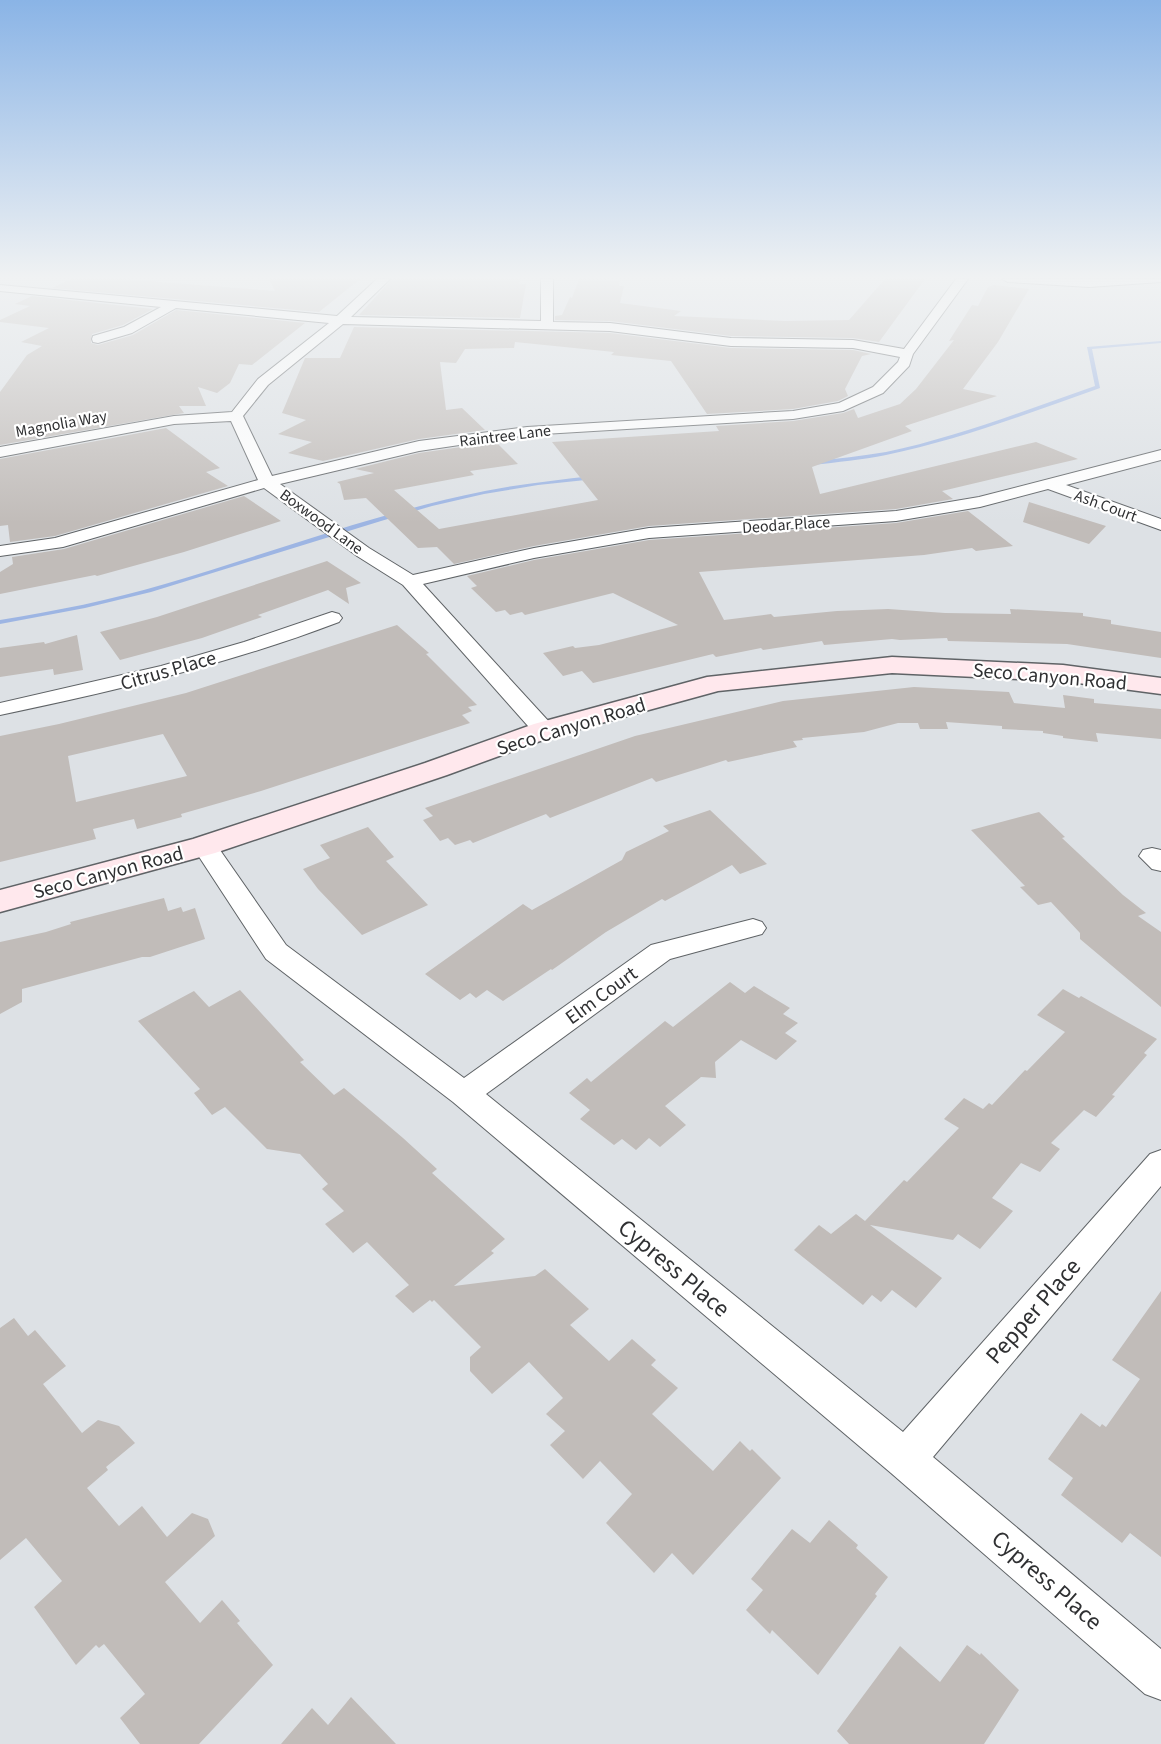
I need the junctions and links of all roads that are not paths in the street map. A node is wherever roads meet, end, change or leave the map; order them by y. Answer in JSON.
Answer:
{"nodes":[{"id":1,"x":290,"y":360,"type":"edge"},
{"id":2,"x":905,"y":360,"type":"edge"},
{"id":3,"x":236,"y":416,"type":"junction"},
{"id":4,"x":0,"y":452,"type":"edge"},
{"id":5,"x":1161,"y":455,"type":"edge"},
{"id":6,"x":267,"y":482,"type":"junction"},
{"id":7,"x":1051,"y":485,"type":"junction"},
{"id":8,"x":1161,"y":525,"type":"edge"},
{"id":9,"x":0,"y":551,"type":"edge"},
{"id":10,"x":410,"y":581,"type":"junction"},
{"id":11,"x":332,"y":618,"type":"dead end"},
{"id":12,"x":1161,"y":686,"type":"edge"},
{"id":13,"x":0,"y":710,"type":"edge"},
{"id":14,"x":544,"y":730,"type":"junction"},
{"id":15,"x":204,"y":846,"type":"junction"},
{"id":16,"x":0,"y":901,"type":"edge"},
{"id":17,"x":753,"y":928,"type":"dead end"},
{"id":18,"x":464,"y":1094,"type":"junction"},
{"id":19,"x":1161,"y":1163,"type":"edge"},
{"id":20,"x":905,"y":1459,"type":"junction"},
{"id":21,"x":1161,"y":1678,"type":"edge"}],
"edges":[{"from":1,"to":3,"type":"street"},
{"from":2,"to":6,"type":"street","name":"Raintree Lane"},
{"from":3,"to":4,"type":"street","name":"Magnolia Way"},
{"from":3,"to":6,"type":"street","name":"Boxwood Lane"},
{"from":5,"to":7,"type":"street","name":"Deodar Place"},
{"from":6,"to":9,"type":"street","name":"Raintree Lane"},
{"from":6,"to":10,"type":"street","name":"Boxwood Lane"},
{"from":7,"to":8,"type":"street","name":"Ash Court"},
{"from":7,"to":10,"type":"street","name":"Deodar Place"},
{"from":10,"to":14,"type":"street","name":"Boxwood Lane"},
{"from":11,"to":13,"type":"street","name":"Citrus Place"},
{"from":12,"to":14,"type":"street","name":"Seco Canyon Road"},
{"from":14,"to":15,"type":"street","name":"Seco Canyon Road"},
{"from":15,"to":16,"type":"street","name":"Seco Canyon Road"},
{"from":15,"to":18,"type":"street","name":"Cypress Place"},
{"from":17,"to":18,"type":"street","name":"Elm Court"},
{"from":18,"to":20,"type":"street","name":"Cypress Place"},
{"from":19,"to":20,"type":"street","name":"Pepper Place"},
{"from":20,"to":21,"type":"street","name":"Cypress Place"}]}
